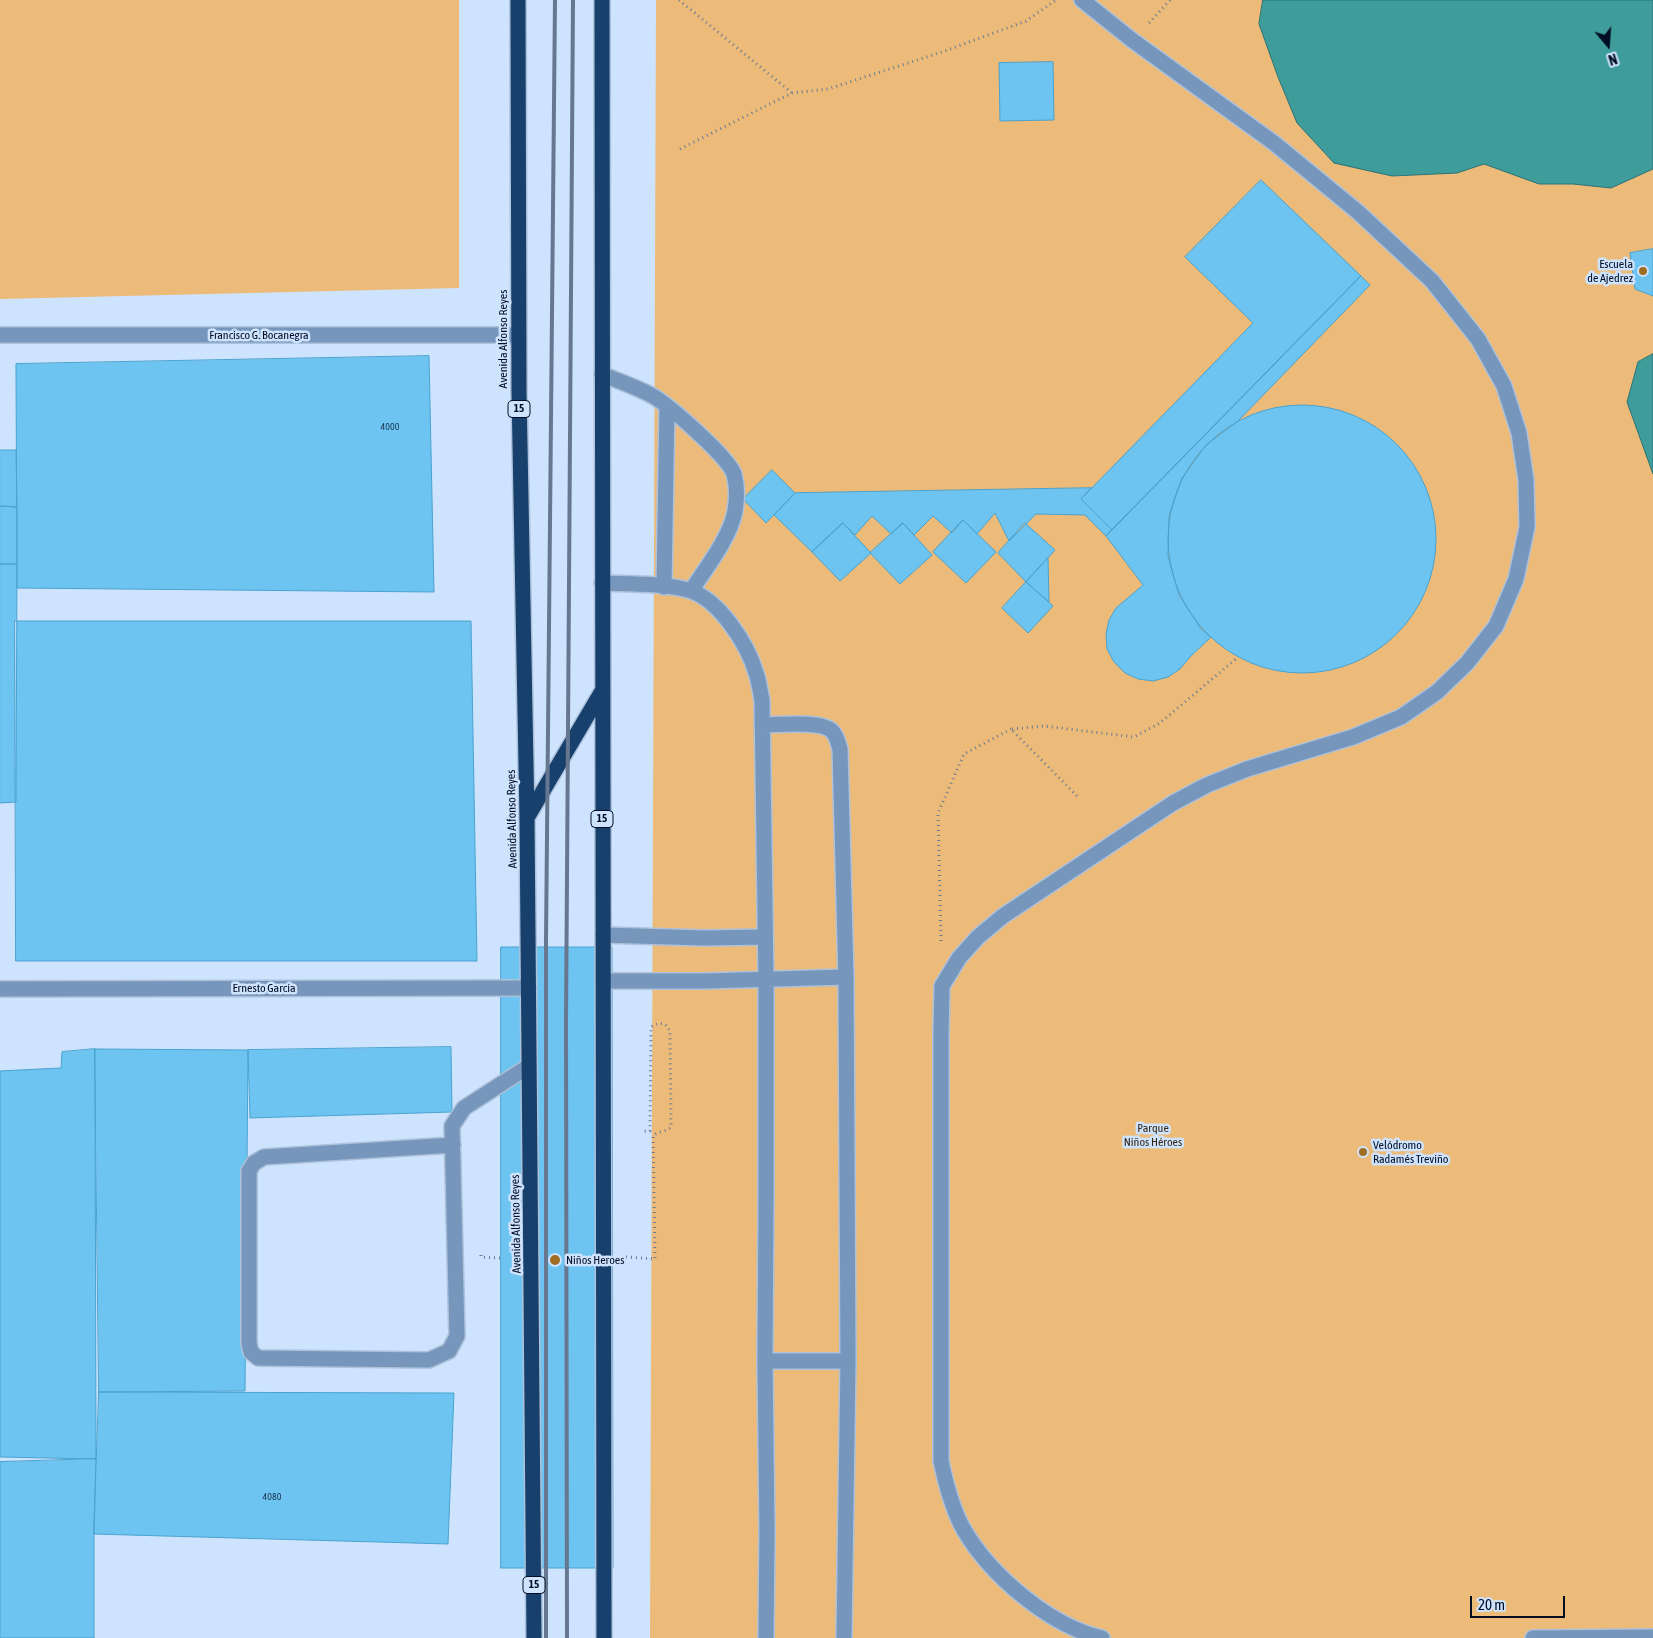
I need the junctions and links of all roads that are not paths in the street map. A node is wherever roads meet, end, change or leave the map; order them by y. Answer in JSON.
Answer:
{"nodes":[{"id":1,"x":518,"y":0,"type":"edge"},
{"id":2,"x":602,"y":0,"type":"edge"},
{"id":3,"x":1082,"y":0,"type":"edge"},
{"id":4,"x":0,"y":335,"type":"edge"},
{"id":5,"x":518,"y":335,"type":"junction"},
{"id":6,"x":602,"y":374,"type":"junction"},
{"id":7,"x":667,"y":407,"type":"junction"},
{"id":8,"x":602,"y":583,"type":"junction"},
{"id":9,"x":664,"y":587,"type":"junction"},
{"id":10,"x":691,"y":591,"type":"junction"},
{"id":11,"x":602,"y":689,"type":"junction"},
{"id":12,"x":762,"y":725,"type":"junction"},
{"id":13,"x":527,"y":818,"type":"junction"},
{"id":14,"x":603,"y":935,"type":"junction"},
{"id":15,"x":764,"y":937,"type":"junction"},
{"id":16,"x":846,"y":977,"type":"junction"},
{"id":17,"x":766,"y":979,"type":"junction"},
{"id":18,"x":603,"y":981,"type":"junction"},
{"id":19,"x":529,"y":988,"type":"junction"},
{"id":20,"x":0,"y":989,"type":"edge"},
{"id":21,"x":529,"y":1066,"type":"junction"},
{"id":22,"x":453,"y":1145,"type":"junction"},
{"id":23,"x":764,"y":1361,"type":"junction"},
{"id":24,"x":848,"y":1361,"type":"junction"},
{"id":25,"x":1653,"y":1637,"type":"edge"},
{"id":26,"x":534,"y":1638,"type":"edge"},
{"id":27,"x":604,"y":1638,"type":"edge"},
{"id":28,"x":766,"y":1638,"type":"edge"},
{"id":29,"x":844,"y":1638,"type":"edge"},
{"id":30,"x":1102,"y":1638,"type":"edge"},
{"id":31,"x":1533,"y":1638,"type":"edge"}],
"edges":[{"from":1,"to":5,"type":"highway","name":"Avenida Alfonso Reyes","number":"15"},
{"from":2,"to":6,"type":"highway","number":"15"},
{"from":3,"to":30,"type":"lane"},
{"from":4,"to":5,"type":"lane","name":"Francisco G. Bocanegra"},
{"from":5,"to":13,"type":"highway","name":"Avenida Alfonso Reyes","number":"15"},
{"from":6,"to":7,"type":"lane"},
{"from":6,"to":8,"type":"highway","number":"15"},
{"from":7,"to":9,"type":"lane"},
{"from":7,"to":10,"type":"lane"},
{"from":8,"to":9,"type":"lane"},
{"from":8,"to":11,"type":"highway","number":"15"},
{"from":9,"to":10,"type":"lane"},
{"from":10,"to":12,"type":"lane"},
{"from":11,"to":13,"type":"highway"},
{"from":11,"to":14,"type":"highway","number":"15"},
{"from":12,"to":15,"type":"lane"},
{"from":12,"to":16,"type":"lane"},
{"from":13,"to":19,"type":"highway","name":"Avenida Alfonso Reyes","number":"15"},
{"from":14,"to":15,"type":"lane"},
{"from":14,"to":18,"type":"highway","number":"15"},
{"from":15,"to":17,"type":"lane"},
{"from":16,"to":17,"type":"lane"},
{"from":16,"to":24,"type":"lane"},
{"from":17,"to":18,"type":"lane"},
{"from":17,"to":23,"type":"lane"},
{"from":18,"to":27,"type":"highway","number":"15"},
{"from":19,"to":20,"type":"lane","name":"Ernesto García"},
{"from":19,"to":21,"type":"highway","name":"Avenida Alfonso Reyes","number":"15"},
{"from":21,"to":22,"type":"lane"},
{"from":21,"to":26,"type":"highway","name":"Avenida Alfonso Reyes","number":"15"},
{"from":22,"to":22,"type":"lane"},
{"from":23,"to":24,"type":"lane"},
{"from":23,"to":28,"type":"lane"},
{"from":24,"to":29,"type":"lane"},
{"from":25,"to":31,"type":"lane"}]}
